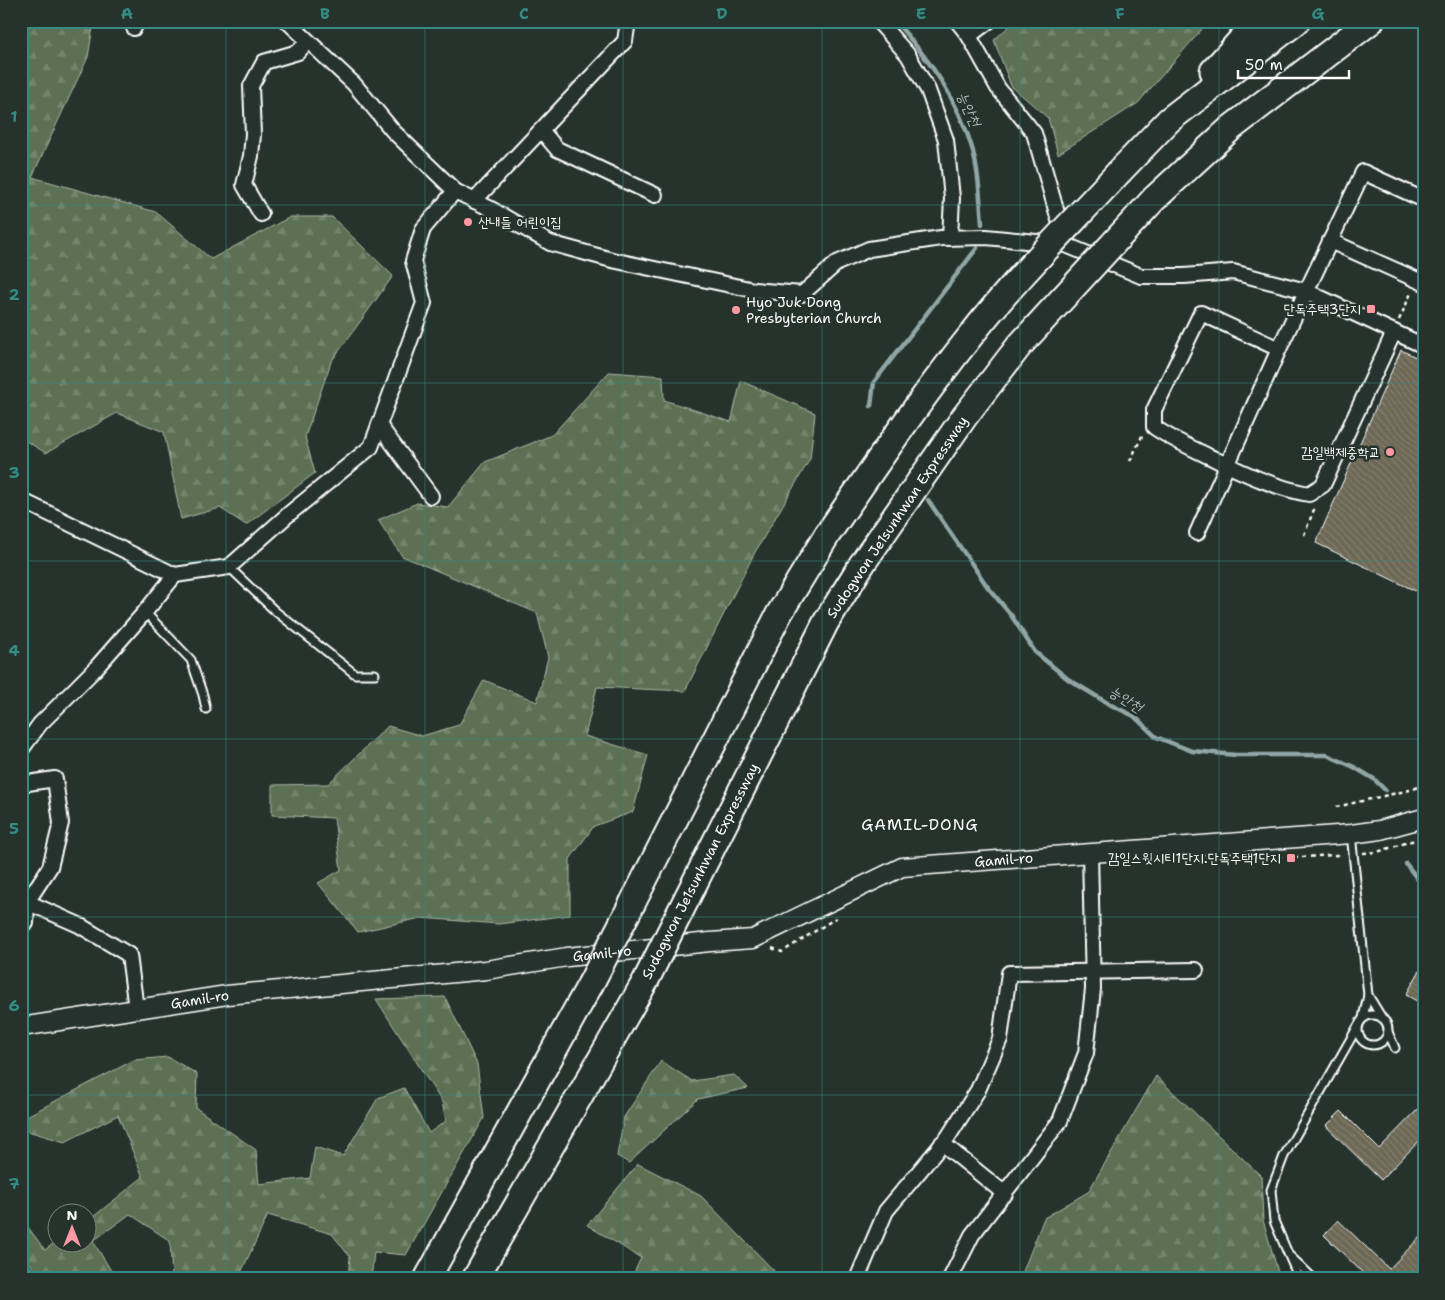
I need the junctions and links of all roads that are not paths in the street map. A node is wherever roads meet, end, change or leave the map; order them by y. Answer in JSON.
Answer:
{"nodes":[{"id":1,"x":288,"y":21,"type":"edge"},
{"id":2,"x":628,"y":21,"type":"edge"},
{"id":3,"x":878,"y":21,"type":"edge"},
{"id":4,"x":957,"y":21,"type":"edge"},
{"id":5,"x":989,"y":21,"type":"edge"},
{"id":6,"x":1258,"y":21,"type":"edge"},
{"id":7,"x":1297,"y":21,"type":"edge"},
{"id":8,"x":1371,"y":21,"type":"edge"},
{"id":9,"x":970,"y":36,"type":"junction"},
{"id":10,"x":308,"y":41,"type":"junction"},
{"id":11,"x":1169,"y":120,"type":"junction"},
{"id":12,"x":541,"y":130,"type":"junction"},
{"id":13,"x":455,"y":191,"type":"junction"},
{"id":14,"x":655,"y":195,"type":"dead end"},
{"id":15,"x":1424,"y":200,"type":"edge"},
{"id":16,"x":474,"y":201,"type":"junction"},
{"id":17,"x":261,"y":214,"type":"dead end"},
{"id":18,"x":950,"y":238,"type":"junction"},
{"id":19,"x":1330,"y":241,"type":"junction"},
{"id":20,"x":1066,"y":244,"type":"junction"},
{"id":21,"x":1420,"y":281,"type":"edge"},
{"id":22,"x":1306,"y":291,"type":"junction"},
{"id":23,"x":1394,"y":332,"type":"junction"},
{"id":24,"x":1424,"y":346,"type":"edge"},
{"id":25,"x":1279,"y":349,"type":"junction"},
{"id":26,"x":379,"y":425,"type":"junction"},
{"id":27,"x":1226,"y":464,"type":"junction"},
{"id":28,"x":431,"y":496,"type":"dead end"},
{"id":29,"x":21,"y":500,"type":"edge"},
{"id":30,"x":1197,"y":532,"type":"dead end"},
{"id":31,"x":229,"y":567,"type":"junction"},
{"id":32,"x":175,"y":575,"type":"junction"},
{"id":33,"x":145,"y":612,"type":"junction"},
{"id":34,"x":375,"y":674,"type":"dead end"},
{"id":35,"x":206,"y":709,"type":"dead end"},
{"id":36,"x":21,"y":750,"type":"edge"},
{"id":37,"x":21,"y":784,"type":"edge"},
{"id":38,"x":1424,"y":818,"type":"edge"},
{"id":39,"x":1351,"y":834,"type":"junction"},
{"id":40,"x":1090,"y":852,"type":"junction"},
{"id":41,"x":24,"y":897,"type":"edge"},
{"id":42,"x":21,"y":926,"type":"edge"},
{"id":43,"x":1196,"y":970,"type":"dead end"},
{"id":44,"x":1092,"y":972,"type":"junction"},
{"id":45,"x":1368,"y":995,"type":"junction"},
{"id":46,"x":136,"y":1009,"type":"junction"},
{"id":47,"x":1363,"y":1018,"type":"junction"},
{"id":48,"x":1382,"y":1018,"type":"junction"},
{"id":49,"x":1358,"y":1026,"type":"junction"},
{"id":50,"x":21,"y":1027,"type":"edge"},
{"id":51,"x":1388,"y":1032,"type":"junction"},
{"id":52,"x":1364,"y":1042,"type":"junction"},
{"id":53,"x":1379,"y":1044,"type":"junction"},
{"id":54,"x":1347,"y":1046,"type":"junction"},
{"id":55,"x":942,"y":1144,"type":"junction"},
{"id":56,"x":1005,"y":1194,"type":"junction"},
{"id":57,"x":1289,"y":1255,"type":"junction"},
{"id":58,"x":21,"y":1270,"type":"edge"},
{"id":59,"x":28,"y":1279,"type":"edge"},
{"id":60,"x":427,"y":1279,"type":"edge"},
{"id":61,"x":475,"y":1279,"type":"edge"},
{"id":62,"x":857,"y":1279,"type":"edge"},
{"id":63,"x":950,"y":1279,"type":"edge"},
{"id":64,"x":1299,"y":1279,"type":"edge"},
{"id":65,"x":1314,"y":1279,"type":"edge"}],
"edges":[{"from":1,"to":10,"type":"street"},
{"from":2,"to":12,"type":"street"},
{"from":3,"to":18,"type":"street"},
{"from":4,"to":9,"type":"street"},
{"from":5,"to":9,"type":"street"},
{"from":6,"to":11,"type":"highway"},
{"from":7,"to":11,"type":"highway"},
{"from":8,"to":61,"type":"highway","name":"Sudogwon Je1sunhwan Expressway","bridge":true},
{"from":9,"to":20,"type":"street"},
{"from":10,"to":13,"type":"street"},
{"from":10,"to":17,"type":"street"},
{"from":11,"to":60,"type":"highway","bridge":true},
{"from":12,"to":14,"type":"street"},
{"from":12,"to":16,"type":"street"},
{"from":13,"to":16,"type":"street"},
{"from":13,"to":26,"type":"street"},
{"from":15,"to":19,"type":"street"},
{"from":16,"to":18,"type":"street"},
{"from":18,"to":20,"type":"street"},
{"from":19,"to":21,"type":"street"},
{"from":19,"to":22,"type":"street"},
{"from":20,"to":22,"type":"street"},
{"from":22,"to":23,"type":"street"},
{"from":22,"to":25,"type":"street"},
{"from":23,"to":24,"type":"street"},
{"from":23,"to":27,"type":"street"},
{"from":25,"to":27,"type":"street"},
{"from":25,"to":27,"type":"street"},
{"from":26,"to":28,"type":"street"},
{"from":26,"to":31,"type":"street"},
{"from":27,"to":30,"type":"street"},
{"from":29,"to":32,"type":"street"},
{"from":31,"to":32,"type":"street"},
{"from":31,"to":34,"type":"lane"},
{"from":32,"to":33,"type":"street"},
{"from":33,"to":35,"type":"lane"},
{"from":33,"to":36,"type":"street"},
{"from":37,"to":41,"type":"street"},
{"from":38,"to":39,"type":"street","name":"Gamil-ro"},
{"from":39,"to":40,"type":"street","name":"Gamil-ro"},
{"from":39,"to":45,"type":"lane"},
{"from":40,"to":44,"type":"street"},
{"from":40,"to":46,"type":"street","name":"Gamil-ro"},
{"from":41,"to":42,"type":"street"},
{"from":41,"to":46,"type":"street"},
{"from":43,"to":44,"type":"street"},
{"from":44,"to":55,"type":"street"},
{"from":44,"to":56,"type":"street"},
{"from":45,"to":47,"type":"lane"},
{"from":45,"to":48,"type":"lane"},
{"from":46,"to":50,"type":"street","name":"Gamil-ro"},
{"from":47,"to":48,"type":"lane"},
{"from":47,"to":49,"type":"lane"},
{"from":48,"to":51,"type":"lane"},
{"from":49,"to":52,"type":"lane"},
{"from":49,"to":54,"type":"lane"},
{"from":51,"to":53,"type":"lane"},
{"from":51,"to":53,"type":"lane"},
{"from":52,"to":53,"type":"lane"},
{"from":52,"to":54,"type":"lane"},
{"from":54,"to":57,"type":"lane"},
{"from":55,"to":56,"type":"street"},
{"from":55,"to":62,"type":"street"},
{"from":56,"to":63,"type":"street"},
{"from":57,"to":64,"type":"lane"},
{"from":57,"to":65,"type":"lane"},
{"from":58,"to":59,"type":"street"}]}
